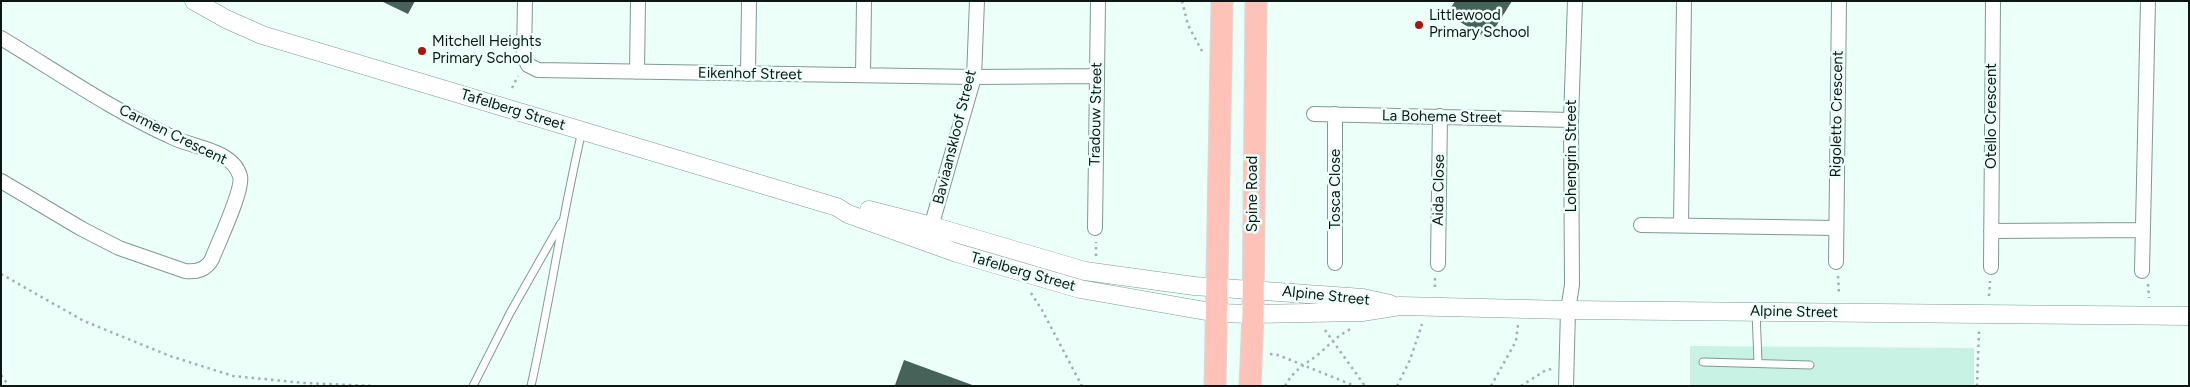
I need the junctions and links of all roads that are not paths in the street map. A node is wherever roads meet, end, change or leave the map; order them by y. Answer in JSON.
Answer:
{"nodes":[{"id":1,"x":194,"y":1,"type":"edge"},
{"id":2,"x":525,"y":1,"type":"edge"},
{"id":3,"x":638,"y":1,"type":"edge"},
{"id":4,"x":749,"y":1,"type":"edge"},
{"id":5,"x":864,"y":1,"type":"edge"},
{"id":6,"x":976,"y":1,"type":"edge"},
{"id":7,"x":1098,"y":1,"type":"edge"},
{"id":8,"x":1222,"y":1,"type":"edge"},
{"id":9,"x":1256,"y":1,"type":"edge"},
{"id":10,"x":1575,"y":1,"type":"edge"},
{"id":11,"x":1684,"y":1,"type":"edge"},
{"id":12,"x":1839,"y":1,"type":"edge"},
{"id":13,"x":1993,"y":1,"type":"edge"},
{"id":14,"x":2148,"y":1,"type":"edge"},
{"id":15,"x":1,"y":38,"type":"edge"},
{"id":16,"x":637,"y":72,"type":"junction"},
{"id":17,"x":748,"y":74,"type":"junction"},
{"id":18,"x":863,"y":75,"type":"junction"},
{"id":19,"x":1097,"y":76,"type":"junction"},
{"id":20,"x":974,"y":77,"type":"junction"},
{"id":21,"x":1314,"y":114,"type":"dead end"},
{"id":22,"x":1335,"y":114,"type":"junction"},
{"id":23,"x":1440,"y":116,"type":"junction"},
{"id":24,"x":1571,"y":120,"type":"junction"},
{"id":25,"x":582,"y":131,"type":"junction"},
{"id":26,"x":1,"y":181,"type":"edge"},
{"id":27,"x":564,"y":218,"type":"junction"},
{"id":28,"x":1641,"y":225,"type":"dead end"},
{"id":29,"x":1681,"y":225,"type":"junction"},
{"id":30,"x":1836,"y":228,"type":"junction"},
{"id":31,"x":2143,"y":230,"type":"junction"},
{"id":32,"x":1991,"y":231,"type":"junction"},
{"id":33,"x":929,"y":233,"type":"junction"},
{"id":34,"x":1095,"y":233,"type":"road end"},
{"id":35,"x":1335,"y":263,"type":"dead end"},
{"id":36,"x":1438,"y":264,"type":"dead end"},
{"id":37,"x":1837,"y":265,"type":"road end"},
{"id":38,"x":1991,"y":267,"type":"dead end"},
{"id":39,"x":2142,"y":271,"type":"dead end"},
{"id":40,"x":1217,"y":287,"type":"junction"},
{"id":41,"x":1252,"y":289,"type":"junction"},
{"id":42,"x":1400,"y":306,"type":"junction"},
{"id":43,"x":1568,"y":310,"type":"junction"},
{"id":44,"x":1756,"y":311,"type":"junction"},
{"id":45,"x":1216,"y":313,"type":"junction"},
{"id":46,"x":1253,"y":314,"type":"junction"},
{"id":47,"x":2189,"y":316,"type":"edge"},
{"id":48,"x":1703,"y":362,"type":"dead end"},
{"id":49,"x":1758,"y":362,"type":"junction"},
{"id":50,"x":1810,"y":365,"type":"dead end"},
{"id":51,"x":473,"y":386,"type":"edge"},
{"id":52,"x":531,"y":386,"type":"edge"},
{"id":53,"x":1215,"y":386,"type":"edge"},
{"id":54,"x":1250,"y":386,"type":"edge"},
{"id":55,"x":1566,"y":386,"type":"edge"}],
"edges":[{"from":1,"to":25,"type":"street","name":"Tafelberg Street"},
{"from":2,"to":16,"type":"street","name":"Eikenhof Street"},
{"from":3,"to":16,"type":"street"},
{"from":4,"to":17,"type":"street"},
{"from":5,"to":18,"type":"street"},
{"from":6,"to":20,"type":"street","name":"Baviaanskloof Street"},
{"from":7,"to":19,"type":"street","name":"Tradouw Street"},
{"from":8,"to":40,"type":"main road"},
{"from":9,"to":41,"type":"main road","name":"Spine Road"},
{"from":10,"to":24,"type":"street","name":"Lohengrin Street"},
{"from":11,"to":29,"type":"street"},
{"from":12,"to":30,"type":"street","name":"Rigoletto Crescent"},
{"from":13,"to":32,"type":"street","name":"Otello Crescent"},
{"from":14,"to":31,"type":"street"},
{"from":15,"to":26,"type":"street","name":"Carmen Crescent"},
{"from":16,"to":17,"type":"street","name":"Eikenhof Street"},
{"from":17,"to":18,"type":"street","name":"Eikenhof Street"},
{"from":18,"to":20,"type":"street","name":"Eikenhof Street"},
{"from":19,"to":20,"type":"street","name":"Eikenhof Street"},
{"from":19,"to":34,"type":"street","name":"Tradouw Street"},
{"from":20,"to":33,"type":"street","name":"Baviaanskloof Street"},
{"from":21,"to":22,"type":"street","name":"La Boheme Street"},
{"from":22,"to":23,"type":"street","name":"La Boheme Street"},
{"from":22,"to":35,"type":"street","name":"Tosca Close"},
{"from":23,"to":24,"type":"street","name":"La Boheme Street"},
{"from":23,"to":36,"type":"street","name":"Aida Close"},
{"from":24,"to":43,"type":"street","name":"Lohengrin Street"},
{"from":25,"to":27,"type":"lane"},
{"from":25,"to":33,"type":"street","name":"Tafelberg Street"},
{"from":27,"to":51,"type":"lane"},
{"from":27,"to":52,"type":"lane"},
{"from":28,"to":29,"type":"street"},
{"from":29,"to":30,"type":"street"},
{"from":30,"to":37,"type":"street","name":"Rigoletto Crescent"},
{"from":31,"to":32,"type":"street"},
{"from":31,"to":39,"type":"street"},
{"from":32,"to":38,"type":"street","name":"Otello Crescent"},
{"from":33,"to":40,"type":"street","name":"Tafelberg Street"},
{"from":33,"to":45,"type":"street","name":"Tafelberg Street"},
{"from":40,"to":41,"type":"street","name":"Tafelberg Street"},
{"from":40,"to":45,"type":"main road"},
{"from":41,"to":42,"type":"street","name":"Alpine Street"},
{"from":41,"to":46,"type":"main road","name":"Spine Road"},
{"from":42,"to":43,"type":"street","name":"Alpine Street"},
{"from":42,"to":46,"type":"street","name":"Alpine Street"},
{"from":43,"to":44,"type":"street","name":"Alpine Street"},
{"from":43,"to":55,"type":"street","name":"Lohengrin Street"},
{"from":44,"to":47,"type":"street","name":"Alpine Street"},
{"from":44,"to":49,"type":"lane"},
{"from":45,"to":46,"type":"street","name":"Tafelberg Street"},
{"from":45,"to":53,"type":"main road"},
{"from":46,"to":54,"type":"main road","name":"Spine Road"},
{"from":48,"to":49,"type":"lane"},
{"from":49,"to":50,"type":"lane"}]}
